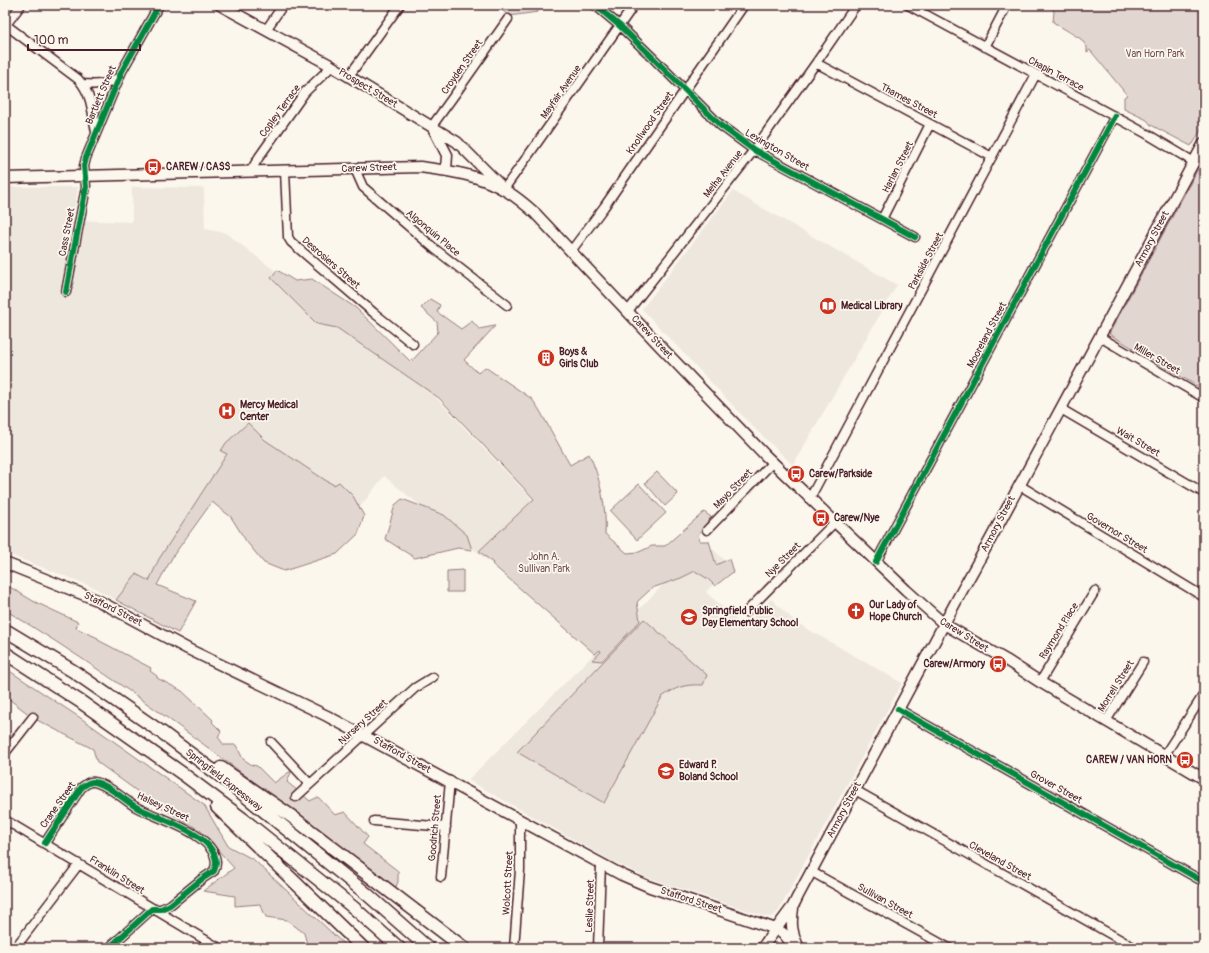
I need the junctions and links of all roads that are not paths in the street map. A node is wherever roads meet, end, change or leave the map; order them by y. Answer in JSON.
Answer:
{"nodes":[{"id":1,"x":20,"y":5,"type":"edge"},
{"id":2,"x":159,"y":5,"type":"edge"},
{"id":3,"x":220,"y":5,"type":"edge"},
{"id":4,"x":283,"y":5,"type":"edge"},
{"id":5,"x":400,"y":5,"type":"edge"},
{"id":6,"x":595,"y":5,"type":"edge"},
{"id":7,"x":634,"y":5,"type":"edge"},
{"id":8,"x":744,"y":5,"type":"edge"},
{"id":9,"x":856,"y":5,"type":"edge"},
{"id":10,"x":908,"y":5,"type":"edge"},
{"id":11,"x":1007,"y":5,"type":"edge"},
{"id":12,"x":508,"y":19,"type":"dead end"},
{"id":13,"x":6,"y":26,"type":"edge"},
{"id":14,"x":620,"y":26,"type":"junction"},
{"id":15,"x":266,"y":30,"type":"junction"},
{"id":16,"x":985,"y":47,"type":"junction"},
{"id":17,"x":816,"y":63,"type":"junction"},
{"id":18,"x":332,"y":66,"type":"junction"},
{"id":19,"x":1036,"y":74,"type":"junction"},
{"id":20,"x":349,"y":76,"type":"junction"},
{"id":21,"x":120,"y":77,"type":"junction"},
{"id":22,"x":83,"y":84,"type":"junction"},
{"id":23,"x":685,"y":91,"type":"junction"},
{"id":24,"x":1115,"y":116,"type":"junction"},
{"id":25,"x":930,"y":124,"type":"junction"},
{"id":26,"x":432,"y":126,"type":"junction"},
{"id":27,"x":96,"y":132,"type":"junction"},
{"id":28,"x":1204,"y":143,"type":"edge"},
{"id":29,"x":754,"y":150,"type":"junction"},
{"id":30,"x":992,"y":157,"type":"junction"},
{"id":31,"x":1194,"y":162,"type":"junction"},
{"id":32,"x":355,"y":169,"type":"junction"},
{"id":33,"x":446,"y":170,"type":"junction"},
{"id":34,"x":285,"y":171,"type":"junction"},
{"id":35,"x":250,"y":172,"type":"junction"},
{"id":36,"x":85,"y":176,"type":"junction"},
{"id":37,"x":5,"y":178,"type":"edge"},
{"id":38,"x":504,"y":189,"type":"junction"},
{"id":39,"x":882,"y":219,"type":"junction"},
{"id":40,"x":915,"y":236,"type":"dead end"},
{"id":41,"x":571,"y":251,"type":"junction"},
{"id":42,"x":66,"y":292,"type":"dead end"},
{"id":43,"x":507,"y":305,"type":"dead end"},
{"id":44,"x":628,"y":311,"type":"junction"},
{"id":45,"x":1100,"y":337,"type":"junction"},
{"id":46,"x":413,"y":344,"type":"dead end"},
{"id":47,"x":1204,"y":398,"type":"edge"},
{"id":48,"x":1061,"y":409,"type":"junction"},
{"id":49,"x":773,"y":462,"type":"junction"},
{"id":50,"x":1019,"y":485,"type":"junction"},
{"id":51,"x":1204,"y":493,"type":"edge"},
{"id":52,"x":810,"y":498,"type":"junction"},
{"id":53,"x":835,"y":522,"type":"junction"},
{"id":54,"x":707,"y":530,"type":"dead end"},
{"id":55,"x":876,"y":562,"type":"junction"},
{"id":56,"x":5,"y":563,"type":"edge"},
{"id":57,"x":1095,"y":591,"type":"dead end"},
{"id":58,"x":1204,"y":597,"type":"edge"},
{"id":59,"x":746,"y":612,"type":"dead end"},
{"id":60,"x":944,"y":624,"type":"junction"},
{"id":61,"x":5,"y":630,"type":"edge"},
{"id":62,"x":5,"y":653,"type":"edge"},
{"id":63,"x":1143,"y":662,"type":"dead end"},
{"id":64,"x":433,"y":677,"type":"dead end"},
{"id":65,"x":1040,"y":682,"type":"junction"},
{"id":66,"x":1204,"y":694,"type":"edge"},
{"id":67,"x":898,"y":710,"type":"junction"},
{"id":68,"x":33,"y":717,"type":"dead end"},
{"id":69,"x":1106,"y":721,"type":"junction"},
{"id":70,"x":363,"y":734,"type":"junction"},
{"id":71,"x":173,"y":740,"type":"junction"},
{"id":72,"x":271,"y":742,"type":"dead end"},
{"id":73,"x":5,"y":753,"type":"edge"},
{"id":74,"x":1164,"y":756,"type":"junction"},
{"id":75,"x":183,"y":774,"type":"junction"},
{"id":76,"x":1204,"y":779,"type":"edge"},
{"id":77,"x":450,"y":781,"type":"junction"},
{"id":78,"x":91,"y":782,"type":"joint"},
{"id":79,"x":310,"y":784,"type":"junction"},
{"id":80,"x":855,"y":790,"type":"junction"},
{"id":81,"x":296,"y":797,"type":"dead end"},
{"id":82,"x":5,"y":820,"type":"edge"},
{"id":83,"x":520,"y":820,"type":"junction"},
{"id":84,"x":374,"y":821,"type":"dead end"},
{"id":85,"x":446,"y":827,"type":"junction"},
{"id":86,"x":45,"y":843,"type":"junction"},
{"id":87,"x":79,"y":864,"type":"junction"},
{"id":88,"x":601,"y":864,"type":"junction"},
{"id":89,"x":812,"y":872,"type":"junction"},
{"id":90,"x":441,"y":877,"type":"dead end"},
{"id":91,"x":1204,"y":882,"type":"edge"},
{"id":92,"x":793,"y":906,"type":"junction"},
{"id":93,"x":152,"y":909,"type":"junction"},
{"id":94,"x":776,"y":929,"type":"junction"},
{"id":95,"x":15,"y":948,"type":"edge"},
{"id":96,"x":109,"y":948,"type":"edge"},
{"id":97,"x":218,"y":948,"type":"edge"},
{"id":98,"x":362,"y":948,"type":"edge"},
{"id":99,"x":399,"y":948,"type":"edge"},
{"id":100,"x":428,"y":948,"type":"edge"},
{"id":101,"x":464,"y":948,"type":"edge"},
{"id":102,"x":514,"y":948,"type":"edge"},
{"id":103,"x":598,"y":948,"type":"edge"},
{"id":104,"x":762,"y":948,"type":"edge"},
{"id":105,"x":795,"y":948,"type":"edge"},
{"id":106,"x":799,"y":948,"type":"edge"},
{"id":107,"x":949,"y":948,"type":"edge"},
{"id":108,"x":1135,"y":948,"type":"edge"}],
"edges":[{"from":1,"to":13,"type":"street"},
{"from":2,"to":21,"type":"street","name":"Bartlett Street"},
{"from":3,"to":15,"type":"main road","name":"Prospect Street"},
{"from":4,"to":15,"type":"street"},
{"from":5,"to":20,"type":"street"},
{"from":6,"to":14,"type":"street","name":"Lexington Street"},
{"from":7,"to":14,"type":"street","name":"Mayfair Avenue"},
{"from":8,"to":23,"type":"street","name":"Knollwood Street"},
{"from":9,"to":17,"type":"street","name":"Melha Avenue"},
{"from":10,"to":16,"type":"street","name":"Chapin Terrace"},
{"from":11,"to":16,"type":"street"},
{"from":12,"to":26,"type":"street","name":"Croyden Street"},
{"from":13,"to":22,"type":"street"},
{"from":14,"to":23,"type":"street","name":"Lexington Street"},
{"from":14,"to":38,"type":"street","name":"Mayfair Avenue"},
{"from":15,"to":18,"type":"main road","name":"Prospect Street"},
{"from":16,"to":19,"type":"street","name":"Chapin Terrace"},
{"from":17,"to":25,"type":"street","name":"Thames Street"},
{"from":17,"to":29,"type":"street","name":"Melha Avenue"},
{"from":18,"to":20,"type":"main road","name":"Prospect Street"},
{"from":18,"to":35,"type":"street","name":"Copley Terrace"},
{"from":19,"to":24,"type":"street","name":"Chapin Terrace"},
{"from":19,"to":30,"type":"street","name":"Parkside Street"},
{"from":20,"to":26,"type":"main road","name":"Prospect Street"},
{"from":21,"to":22,"type":"street"},
{"from":21,"to":27,"type":"street","name":"Bartlett Street"},
{"from":22,"to":27,"type":"street"},
{"from":23,"to":29,"type":"street","name":"Lexington Street"},
{"from":23,"to":41,"type":"street","name":"Knollwood Street"},
{"from":24,"to":31,"type":"street","name":"Chapin Terrace"},
{"from":24,"to":55,"type":"street","name":"Mooreland Street"},
{"from":25,"to":30,"type":"street","name":"Thames Street"},
{"from":25,"to":39,"type":"street","name":"Harlan Street"},
{"from":26,"to":33,"type":"main road"},
{"from":26,"to":38,"type":"main road","name":"Prospect Street"},
{"from":27,"to":36,"type":"street","name":"Bartlett Street"},
{"from":28,"to":31,"type":"main road","name":"Armory Street"},
{"from":29,"to":39,"type":"street","name":"Lexington Street"},
{"from":29,"to":44,"type":"street","name":"Melha Avenue"},
{"from":30,"to":52,"type":"street","name":"Parkside Street"},
{"from":31,"to":45,"type":"main road","name":"Armory Street"},
{"from":32,"to":33,"type":"main road","name":"Carew Street"},
{"from":32,"to":34,"type":"main road","name":"Carew Street"},
{"from":32,"to":43,"type":"street","name":"Algonquin Place"},
{"from":33,"to":38,"type":"main road","name":"Carew Street"},
{"from":34,"to":35,"type":"main road","name":"Carew Street"},
{"from":34,"to":46,"type":"street","name":"Desrosiers Street"},
{"from":35,"to":36,"type":"main road","name":"Carew Street"},
{"from":36,"to":37,"type":"main road","name":"Carew Street"},
{"from":36,"to":42,"type":"street","name":"Cass Street"},
{"from":38,"to":41,"type":"main road","name":"Carew Street"},
{"from":39,"to":40,"type":"street","name":"Lexington Street"},
{"from":41,"to":44,"type":"main road","name":"Carew Street"},
{"from":44,"to":49,"type":"main road","name":"Carew Street"},
{"from":45,"to":47,"type":"street","name":"Miller Street"},
{"from":45,"to":48,"type":"main road","name":"Armory Street"},
{"from":48,"to":50,"type":"main road","name":"Armory Street"},
{"from":48,"to":51,"type":"street","name":"Wait Street"},
{"from":49,"to":52,"type":"main road","name":"Carew Street"},
{"from":49,"to":54,"type":"street","name":"Mayo Street"},
{"from":50,"to":58,"type":"street","name":"Governor Street"},
{"from":50,"to":60,"type":"main road","name":"Armory Street"},
{"from":52,"to":53,"type":"main road","name":"Carew Street"},
{"from":53,"to":55,"type":"main road","name":"Carew Street"},
{"from":53,"to":59,"type":"street","name":"Nye Street"},
{"from":55,"to":60,"type":"main road","name":"Carew Street"},
{"from":56,"to":70,"type":"main road","name":"Stafford Street"},
{"from":57,"to":65,"type":"street","name":"Raymond Place"},
{"from":60,"to":65,"type":"main road","name":"Carew Street"},
{"from":60,"to":67,"type":"main road","name":"Armory Street"},
{"from":61,"to":71,"type":"highway","name":"Springfield Expressway"},
{"from":62,"to":75,"type":"highway","name":"Springfield Expressway"},
{"from":63,"to":69,"type":"street","name":"Morrell Street"},
{"from":64,"to":70,"type":"street","name":"Nursery Street"},
{"from":65,"to":69,"type":"main road","name":"Carew Street"},
{"from":66,"to":74,"type":"street"},
{"from":67,"to":80,"type":"main road","name":"Armory Street"},
{"from":67,"to":91,"type":"street","name":"Grover Street"},
{"from":68,"to":73,"type":"street"},
{"from":69,"to":74,"type":"main road","name":"Carew Street"},
{"from":70,"to":77,"type":"main road","name":"Stafford Street"},
{"from":70,"to":79,"type":"street","name":"Nursery Street"},
{"from":71,"to":100,"type":"highway","name":"Springfield Expressway"},
{"from":71,"to":101,"type":"highway"},
{"from":72,"to":79,"type":"street"},
{"from":74,"to":76,"type":"main road","name":"Carew Street"},
{"from":75,"to":98,"type":"highway"},
{"from":75,"to":99,"type":"highway","name":"Springfield Expressway"},
{"from":77,"to":83,"type":"main road","name":"Stafford Street"},
{"from":77,"to":85,"type":"street","name":"Goodrich Street"},
{"from":78,"to":86,"type":"street","name":"Crane Street"},
{"from":78,"to":93,"type":"street","name":"Halsey Street"},
{"from":79,"to":81,"type":"street","name":"Nursery Street"},
{"from":80,"to":89,"type":"main road","name":"Armory Street"},
{"from":80,"to":108,"type":"street","name":"Cleveland Street"},
{"from":82,"to":86,"type":"street","name":"Franklin Street"},
{"from":83,"to":88,"type":"main road","name":"Stafford Street"},
{"from":83,"to":102,"type":"street","name":"Wolcott Street"},
{"from":84,"to":85,"type":"street"},
{"from":85,"to":90,"type":"street","name":"Goodrich Street"},
{"from":86,"to":87,"type":"street","name":"Franklin Street"},
{"from":87,"to":93,"type":"street","name":"Franklin Street"},
{"from":87,"to":95,"type":"street"},
{"from":88,"to":94,"type":"main road","name":"Stafford Street"},
{"from":88,"to":103,"type":"street","name":"Leslie Street"},
{"from":89,"to":92,"type":"main road","name":"Armory Street"},
{"from":89,"to":107,"type":"street","name":"Sullivan Street"},
{"from":92,"to":94,"type":"main road","name":"Armory Street"},
{"from":92,"to":106,"type":"main road","name":"Armory Street"},
{"from":93,"to":96,"type":"street"},
{"from":93,"to":97,"type":"street","name":"Franklin Street"},
{"from":94,"to":104,"type":"main road","name":"Armory Street"},
{"from":94,"to":105,"type":"main road","name":"Stafford Street"}]}
